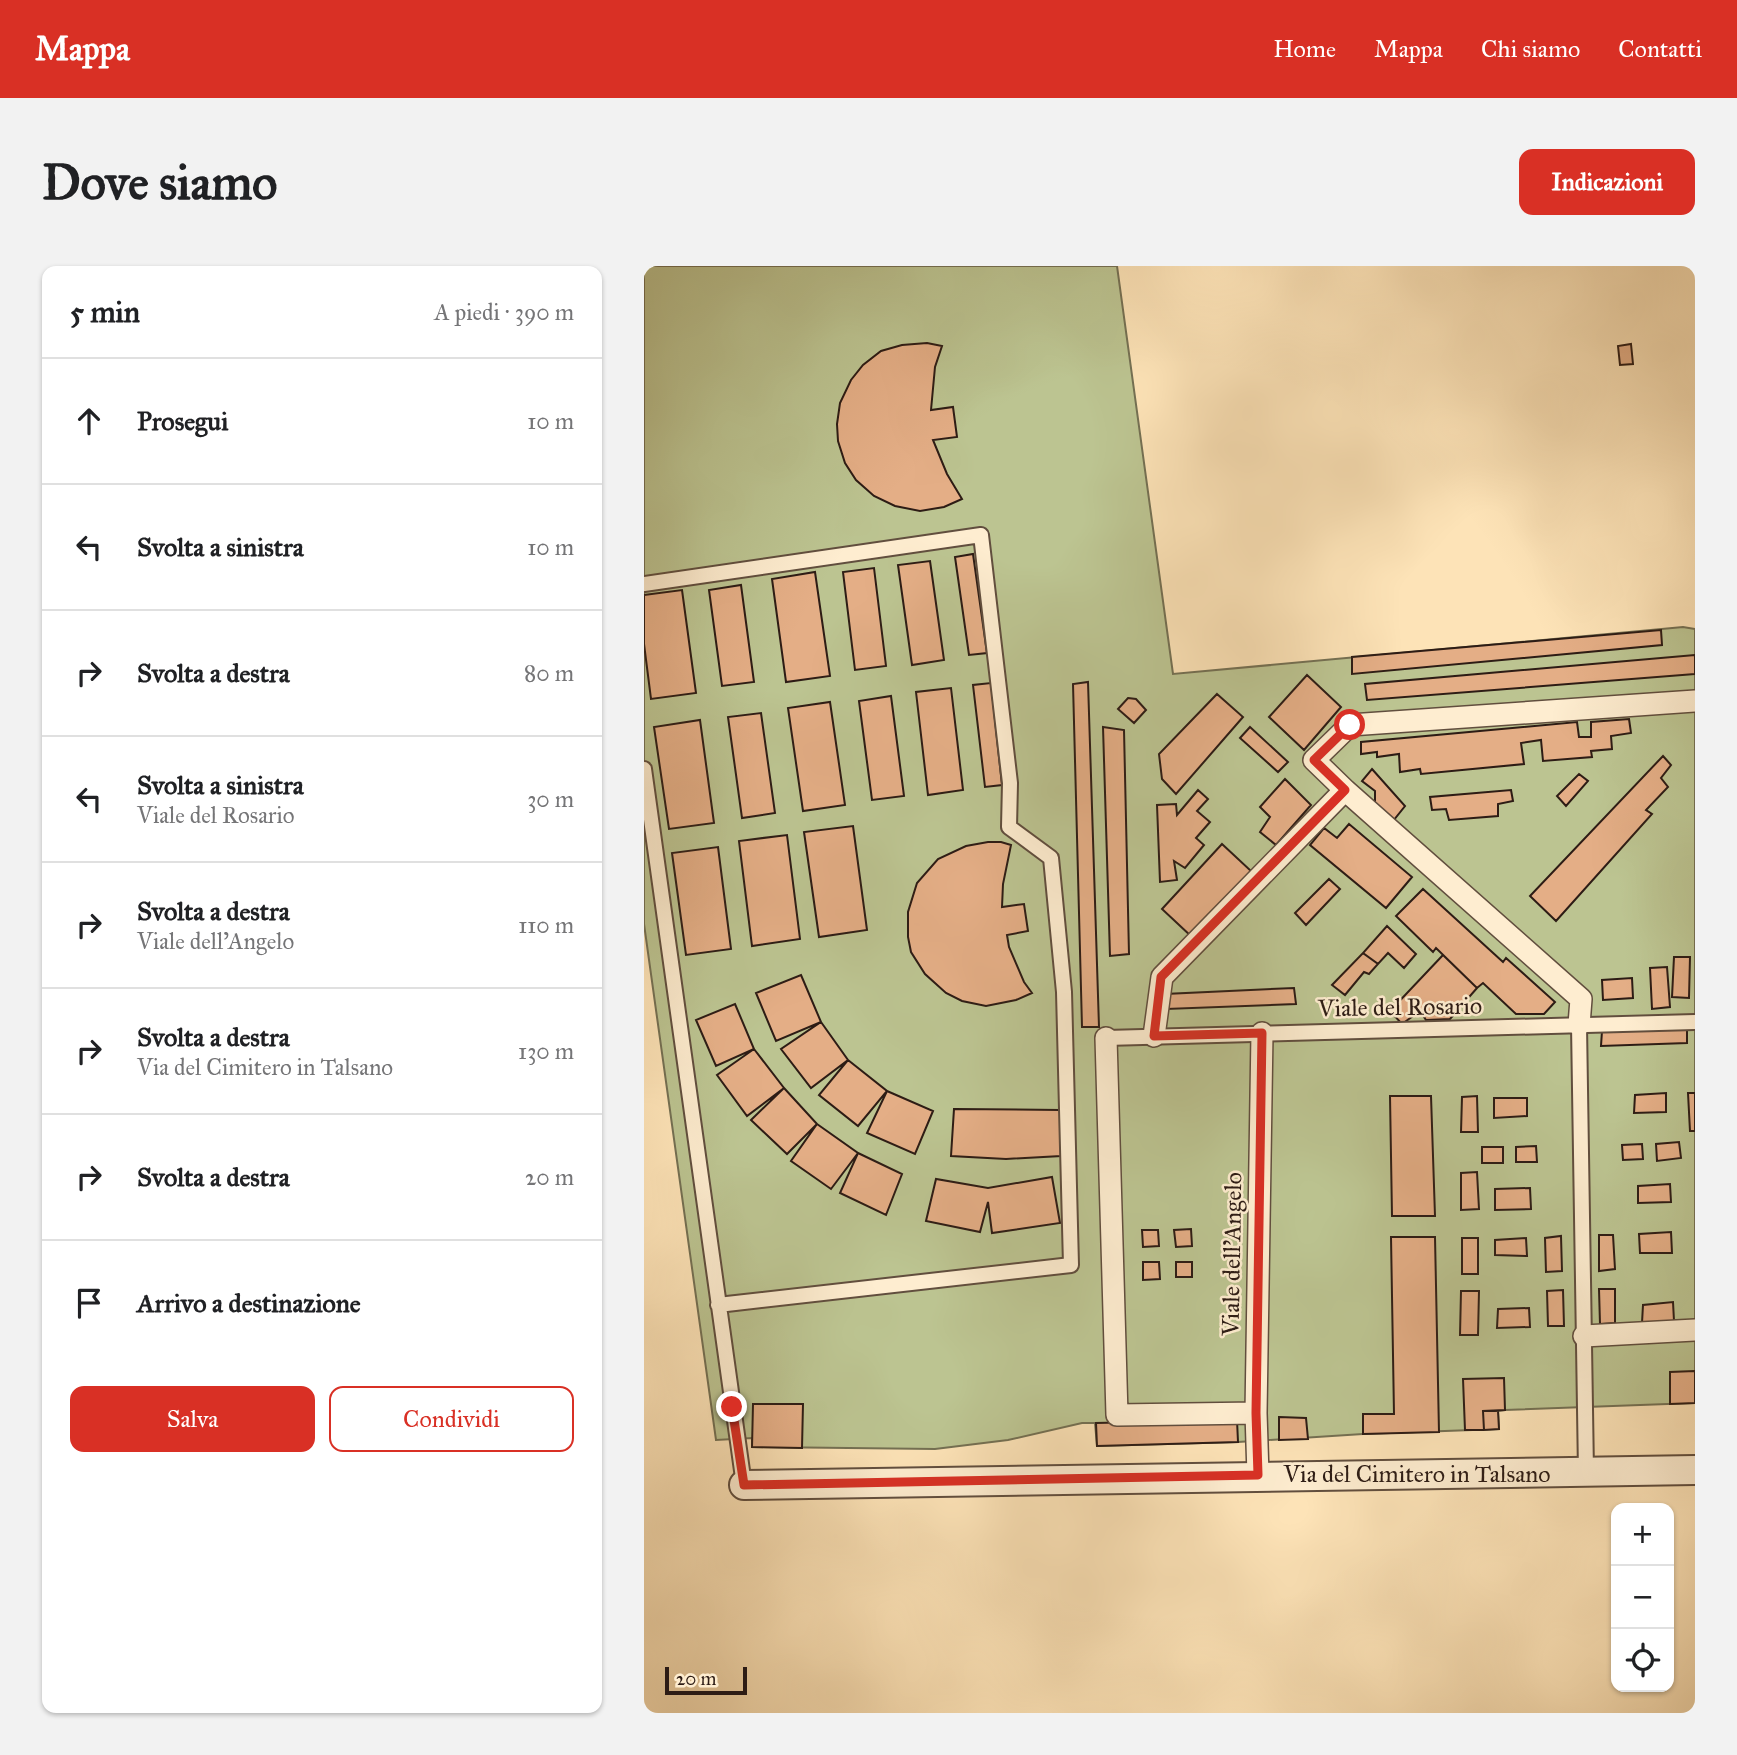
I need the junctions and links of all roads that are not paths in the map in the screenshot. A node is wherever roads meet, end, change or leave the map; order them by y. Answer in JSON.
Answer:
{"nodes":[{"id":1,"x":644,"y":584,"type":"edge"},
{"id":2,"x":1695,"y":701,"type":"edge"},
{"id":3,"x":644,"y":769,"type":"edge"},
{"id":4,"x":1345,"y":790,"type":"junction"},
{"id":5,"x":1695,"y":1022,"type":"edge"},
{"id":6,"x":1579,"y":1025,"type":"junction"},
{"id":7,"x":1262,"y":1033,"type":"junction"},
{"id":8,"x":1154,"y":1036,"type":"junction"},
{"id":9,"x":1106,"y":1038,"type":"joint"},
{"id":10,"x":718,"y":1306,"type":"junction"},
{"id":11,"x":1695,"y":1329,"type":"edge"},
{"id":12,"x":1584,"y":1336,"type":"junction"},
{"id":13,"x":1256,"y":1413,"type":"junction"},
{"id":14,"x":1695,"y":1470,"type":"edge"},
{"id":15,"x":1586,"y":1472,"type":"junction"},
{"id":16,"x":1258,"y":1475,"type":"junction"},
{"id":17,"x":744,"y":1485,"type":"joint"}],
"edges":[{"from":1,"to":10,"type":"lane"},
{"from":2,"to":4,"type":"street"},
{"from":3,"to":10,"type":"lane"},
{"from":4,"to":6,"type":"street"},
{"from":4,"to":8,"type":"street"},
{"from":5,"to":6,"type":"lane","name":"Viale del Rosario"},
{"from":6,"to":7,"type":"lane","name":"Viale del Rosario"},
{"from":6,"to":12,"type":"lane","name":"Via del Cimitero in Talsano"},
{"from":7,"to":8,"type":"lane","name":"Viale del Rosario"},
{"from":7,"to":13,"type":"street","name":"Viale dell'Angelo"},
{"from":8,"to":9,"type":"lane","name":"Viale del Rosario"},
{"from":9,"to":13,"type":"street"},
{"from":10,"to":17,"type":"lane"},
{"from":11,"to":12,"type":"street"},
{"from":12,"to":15,"type":"lane","name":"Via del Cimitero in Talsano"},
{"from":13,"to":16,"type":"street","name":"Viale dell'Angelo"},
{"from":14,"to":15,"type":"street","name":"Via del Cimitero in Talsano"},
{"from":15,"to":16,"type":"street","name":"Via del Cimitero in Talsano"},
{"from":16,"to":17,"type":"street","name":"Via del Cimitero in Talsano"}]}
